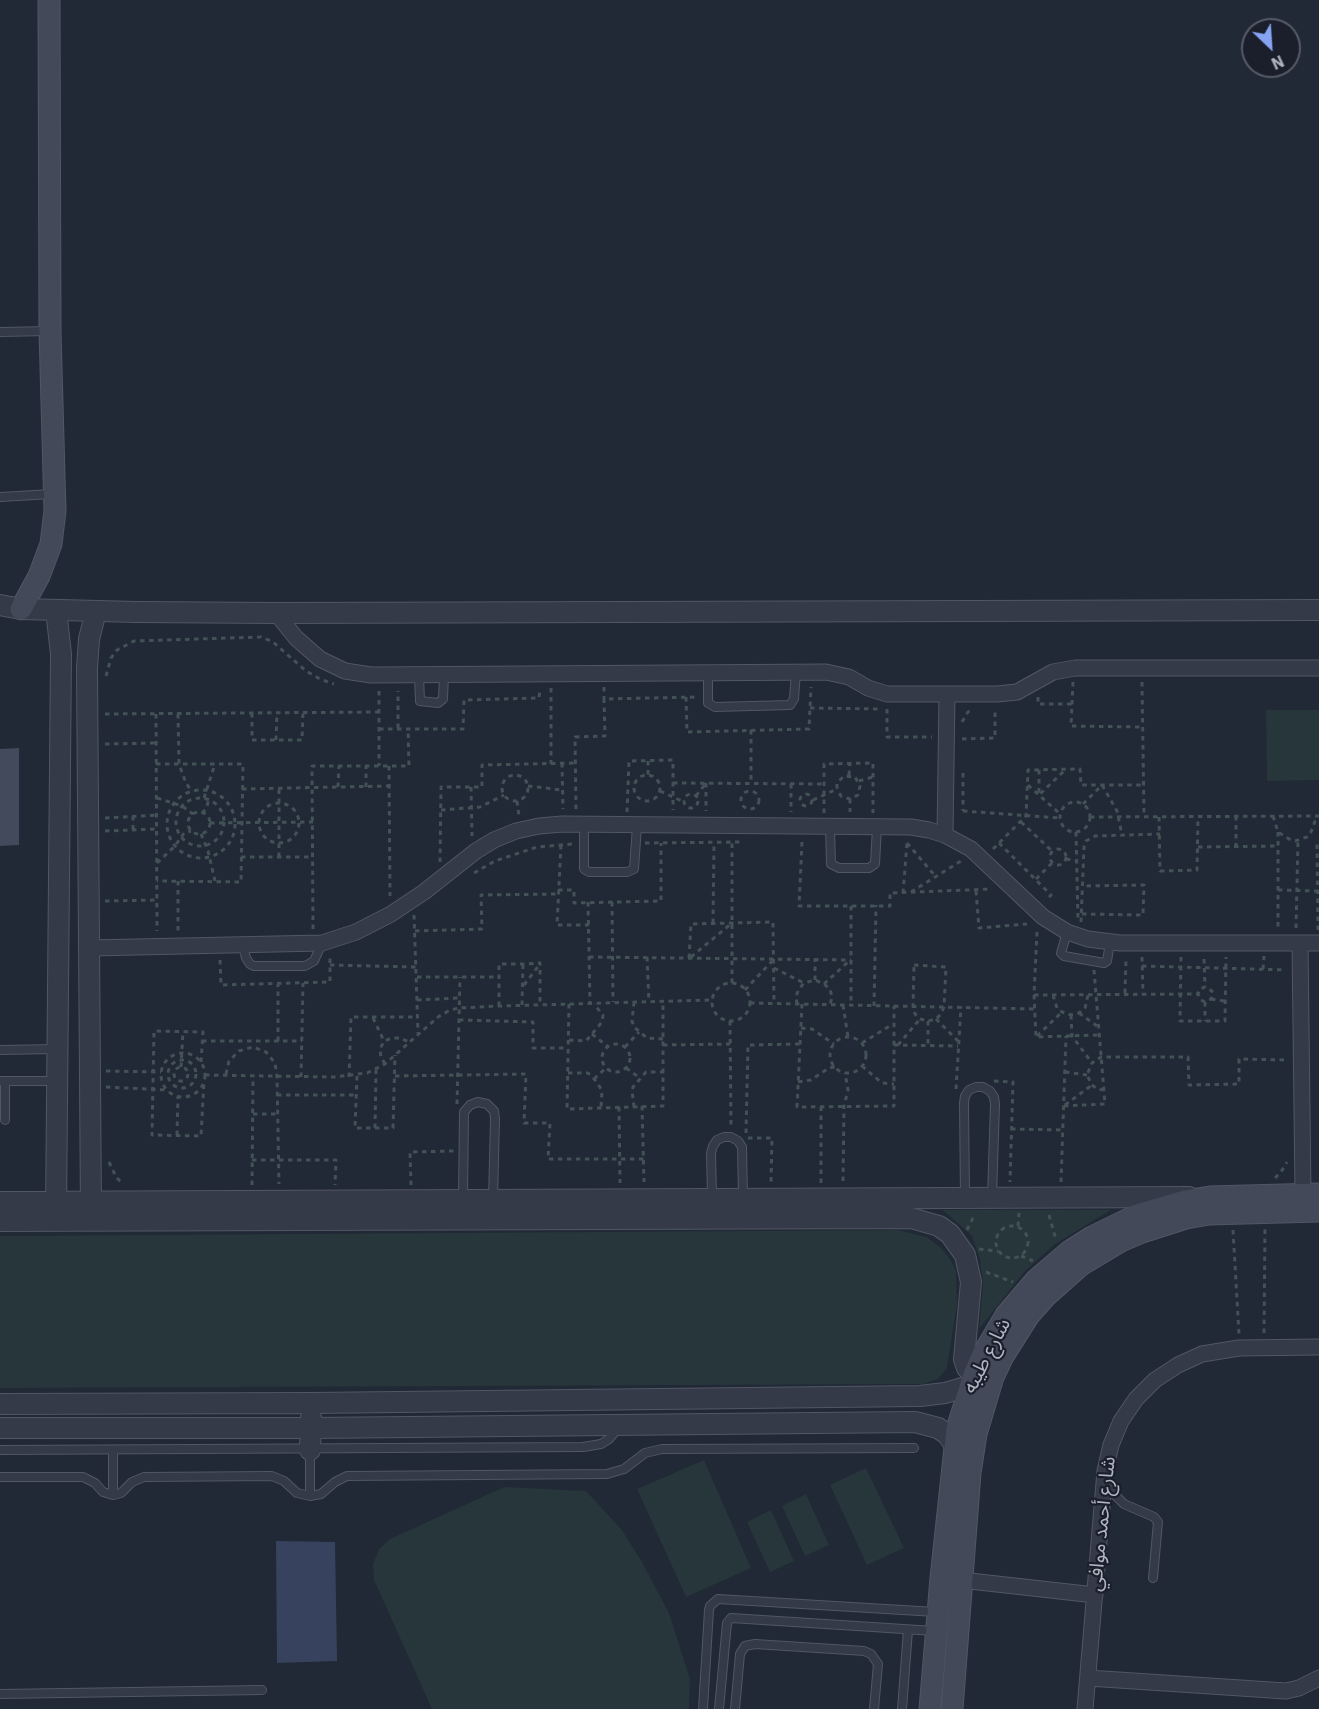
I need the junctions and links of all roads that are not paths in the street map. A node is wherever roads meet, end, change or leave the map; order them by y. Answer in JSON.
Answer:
{"nodes":[{"id":1,"x":49,"y":0,"type":"edge"},
{"id":2,"x":0,"y":332,"type":"edge"},
{"id":3,"x":50,"y":332,"type":"junction"},
{"id":4,"x":55,"y":493,"type":"junction"},
{"id":5,"x":0,"y":497,"type":"edge"},
{"id":6,"x":10,"y":607,"type":"edge"},
{"id":7,"x":56,"y":610,"type":"junction"},
{"id":8,"x":1319,"y":610,"type":"edge"},
{"id":9,"x":96,"y":611,"type":"junction"},
{"id":10,"x":276,"y":613,"type":"junction"},
{"id":11,"x":0,"y":622,"type":"edge"},
{"id":12,"x":1319,"y":668,"type":"edge"},
{"id":13,"x":708,"y":672,"type":"junction"},
{"id":14,"x":444,"y":674,"type":"junction"},
{"id":15,"x":419,"y":675,"type":"junction"},
{"id":16,"x":795,"y":679,"type":"junction"},
{"id":17,"x":947,"y":694,"type":"junction"},
{"id":18,"x":632,"y":823,"type":"junction"},
{"id":19,"x":584,"y":824,"type":"junction"},
{"id":20,"x":827,"y":824,"type":"junction"},
{"id":21,"x":875,"y":824,"type":"junction"},
{"id":22,"x":945,"y":835,"type":"junction"},
{"id":23,"x":1067,"y":933,"type":"junction"},
{"id":24,"x":1298,"y":943,"type":"junction"},
{"id":25,"x":1318,"y":943,"type":"edge"},
{"id":26,"x":322,"y":944,"type":"junction"},
{"id":27,"x":90,"y":948,"type":"junction"},
{"id":28,"x":1109,"y":948,"type":"junction"},
{"id":29,"x":244,"y":952,"type":"junction"},
{"id":30,"x":58,"y":1049,"type":"junction"},
{"id":31,"x":0,"y":1050,"type":"edge"},
{"id":32,"x":3,"y":1081,"type":"edge"},
{"id":33,"x":58,"y":1081,"type":"junction"},
{"id":34,"x":5,"y":1120,"type":"dead end"},
{"id":35,"x":1311,"y":1194,"type":"edge"},
{"id":36,"x":965,"y":1197,"type":"junction"},
{"id":37,"x":992,"y":1197,"type":"junction"},
{"id":38,"x":1210,"y":1197,"type":"junction"},
{"id":39,"x":712,"y":1198,"type":"junction"},
{"id":40,"x":743,"y":1198,"type":"junction"},
{"id":41,"x":463,"y":1200,"type":"junction"},
{"id":42,"x":493,"y":1200,"type":"junction"},
{"id":43,"x":0,"y":1202,"type":"edge"},
{"id":44,"x":56,"y":1211,"type":"junction"},
{"id":45,"x":91,"y":1211,"type":"junction"},
{"id":46,"x":1319,"y":1211,"type":"edge"},
{"id":47,"x":0,"y":1221,"type":"edge"},
{"id":48,"x":1319,"y":1347,"type":"edge"},
{"id":49,"x":972,"y":1380,"type":"junction"},
{"id":50,"x":311,"y":1403,"type":"junction"},
{"id":51,"x":0,"y":1404,"type":"edge"},
{"id":52,"x":620,"y":1425,"type":"junction"},
{"id":53,"x":0,"y":1428,"type":"edge"},
{"id":54,"x":310,"y":1428,"type":"junction"},
{"id":55,"x":954,"y":1443,"type":"junction"},
{"id":56,"x":914,"y":1448,"type":"dead end"},
{"id":57,"x":0,"y":1450,"type":"edge"},
{"id":58,"x":112,"y":1450,"type":"junction"},
{"id":59,"x":310,"y":1450,"type":"junction"},
{"id":60,"x":0,"y":1477,"type":"edge"},
{"id":61,"x":1104,"y":1484,"type":"junction"},
{"id":62,"x":113,"y":1495,"type":"junction"},
{"id":63,"x":309,"y":1496,"type":"junction"},
{"id":64,"x":941,"y":1578,"type":"junction"},
{"id":65,"x":1153,"y":1578,"type":"dead end"},
{"id":66,"x":962,"y":1580,"type":"junction"},
{"id":67,"x":1095,"y":1595,"type":"junction"},
{"id":68,"x":937,"y":1622,"type":"junction"},
{"id":69,"x":908,"y":1630,"type":"junction"},
{"id":70,"x":1088,"y":1678,"type":"junction"},
{"id":71,"x":1319,"y":1678,"type":"edge"},
{"id":72,"x":262,"y":1690,"type":"dead end"},
{"id":73,"x":0,"y":1694,"type":"edge"},
{"id":74,"x":703,"y":1709,"type":"edge"},
{"id":75,"x":719,"y":1709,"type":"edge"},
{"id":76,"x":735,"y":1709,"type":"edge"},
{"id":77,"x":873,"y":1709,"type":"edge"},
{"id":78,"x":902,"y":1709,"type":"edge"},
{"id":79,"x":930,"y":1709,"type":"edge"},
{"id":80,"x":951,"y":1709,"type":"edge"},
{"id":81,"x":1085,"y":1709,"type":"edge"}],
"edges":[{"from":1,"to":3,"type":"main road"},
{"from":2,"to":3,"type":"lane"},
{"from":3,"to":4,"type":"main road"},
{"from":4,"to":5,"type":"lane"},
{"from":4,"to":6,"type":"main road"},
{"from":6,"to":7,"type":"street"},
{"from":6,"to":11,"type":"street"},
{"from":7,"to":9,"type":"street"},
{"from":7,"to":30,"type":"street"},
{"from":8,"to":10,"type":"street"},
{"from":9,"to":10,"type":"street"},
{"from":9,"to":27,"type":"street"},
{"from":10,"to":15,"type":"street"},
{"from":12,"to":17,"type":"street"},
{"from":13,"to":14,"type":"street"},
{"from":13,"to":16,"type":"street"},
{"from":13,"to":16,"type":"lane"},
{"from":14,"to":15,"type":"street"},
{"from":14,"to":15,"type":"lane"},
{"from":16,"to":17,"type":"street"},
{"from":17,"to":22,"type":"street"},
{"from":18,"to":19,"type":"street"},
{"from":18,"to":19,"type":"lane"},
{"from":18,"to":20,"type":"street"},
{"from":19,"to":26,"type":"street"},
{"from":20,"to":21,"type":"street"},
{"from":20,"to":21,"type":"lane"},
{"from":21,"to":22,"type":"street"},
{"from":22,"to":23,"type":"street"},
{"from":23,"to":28,"type":"street"},
{"from":23,"to":28,"type":"lane"},
{"from":24,"to":25,"type":"street"},
{"from":24,"to":28,"type":"street"},
{"from":24,"to":35,"type":"street"},
{"from":26,"to":29,"type":"street"},
{"from":26,"to":29,"type":"lane"},
{"from":27,"to":29,"type":"street"},
{"from":27,"to":45,"type":"street"},
{"from":30,"to":31,"type":"lane"},
{"from":30,"to":33,"type":"street"},
{"from":32,"to":33,"type":"lane"},
{"from":32,"to":34,"type":"lane"},
{"from":33,"to":44,"type":"street"},
{"from":35,"to":38,"type":"main road","name":"شارع طيبه"},
{"from":36,"to":37,"type":"street"},
{"from":36,"to":37,"type":"lane"},
{"from":36,"to":40,"type":"street"},
{"from":37,"to":38,"type":"street"},
{"from":38,"to":49,"type":"main road","name":"شارع طيبه"},
{"from":39,"to":40,"type":"street"},
{"from":39,"to":40,"type":"lane"},
{"from":39,"to":42,"type":"street"},
{"from":41,"to":42,"type":"street"},
{"from":41,"to":42,"type":"lane"},
{"from":41,"to":45,"type":"street"},
{"from":43,"to":44,"type":"street"},
{"from":44,"to":45,"type":"street"},
{"from":44,"to":47,"type":"street"},
{"from":45,"to":49,"type":"street"},
{"from":46,"to":66,"type":"main road","name":"شارع طيبه"},
{"from":48,"to":61,"type":"street","name":"شارع أحمد موافي"},
{"from":49,"to":50,"type":"street"},
{"from":49,"to":55,"type":"main road","name":"شارع طيبه"},
{"from":50,"to":51,"type":"street"},
{"from":50,"to":54,"type":"street"},
{"from":52,"to":54,"type":"street"},
{"from":52,"to":55,"type":"street"},
{"from":52,"to":59,"type":"lane"},
{"from":53,"to":54,"type":"street"},
{"from":54,"to":59,"type":"street"},
{"from":55,"to":64,"type":"main road","name":"شارع طيبه"},
{"from":56,"to":63,"type":"lane"},
{"from":57,"to":58,"type":"lane"},
{"from":58,"to":59,"type":"lane"},
{"from":58,"to":62,"type":"lane"},
{"from":59,"to":63,"type":"lane"},
{"from":60,"to":62,"type":"lane"},
{"from":61,"to":65,"type":"lane"},
{"from":61,"to":67,"type":"street","name":"شارع أحمد موافي"},
{"from":62,"to":63,"type":"lane"},
{"from":64,"to":66,"type":"street"},
{"from":64,"to":68,"type":"main road","name":"شارع طيبه"},
{"from":66,"to":67,"type":"street"},
{"from":66,"to":80,"type":"main road","name":"شارع طيبه"},
{"from":67,"to":70,"type":"street","name":"شارع أحمد موافي"},
{"from":68,"to":69,"type":"lane"},
{"from":68,"to":74,"type":"lane"},
{"from":68,"to":79,"type":"main road","name":"شارع طيبه"},
{"from":69,"to":75,"type":"lane"},
{"from":69,"to":78,"type":"lane"},
{"from":70,"to":71,"type":"street"},
{"from":70,"to":81,"type":"street","name":"شارع أحمد موافي"},
{"from":72,"to":73,"type":"lane"},
{"from":76,"to":77,"type":"lane"}]}
